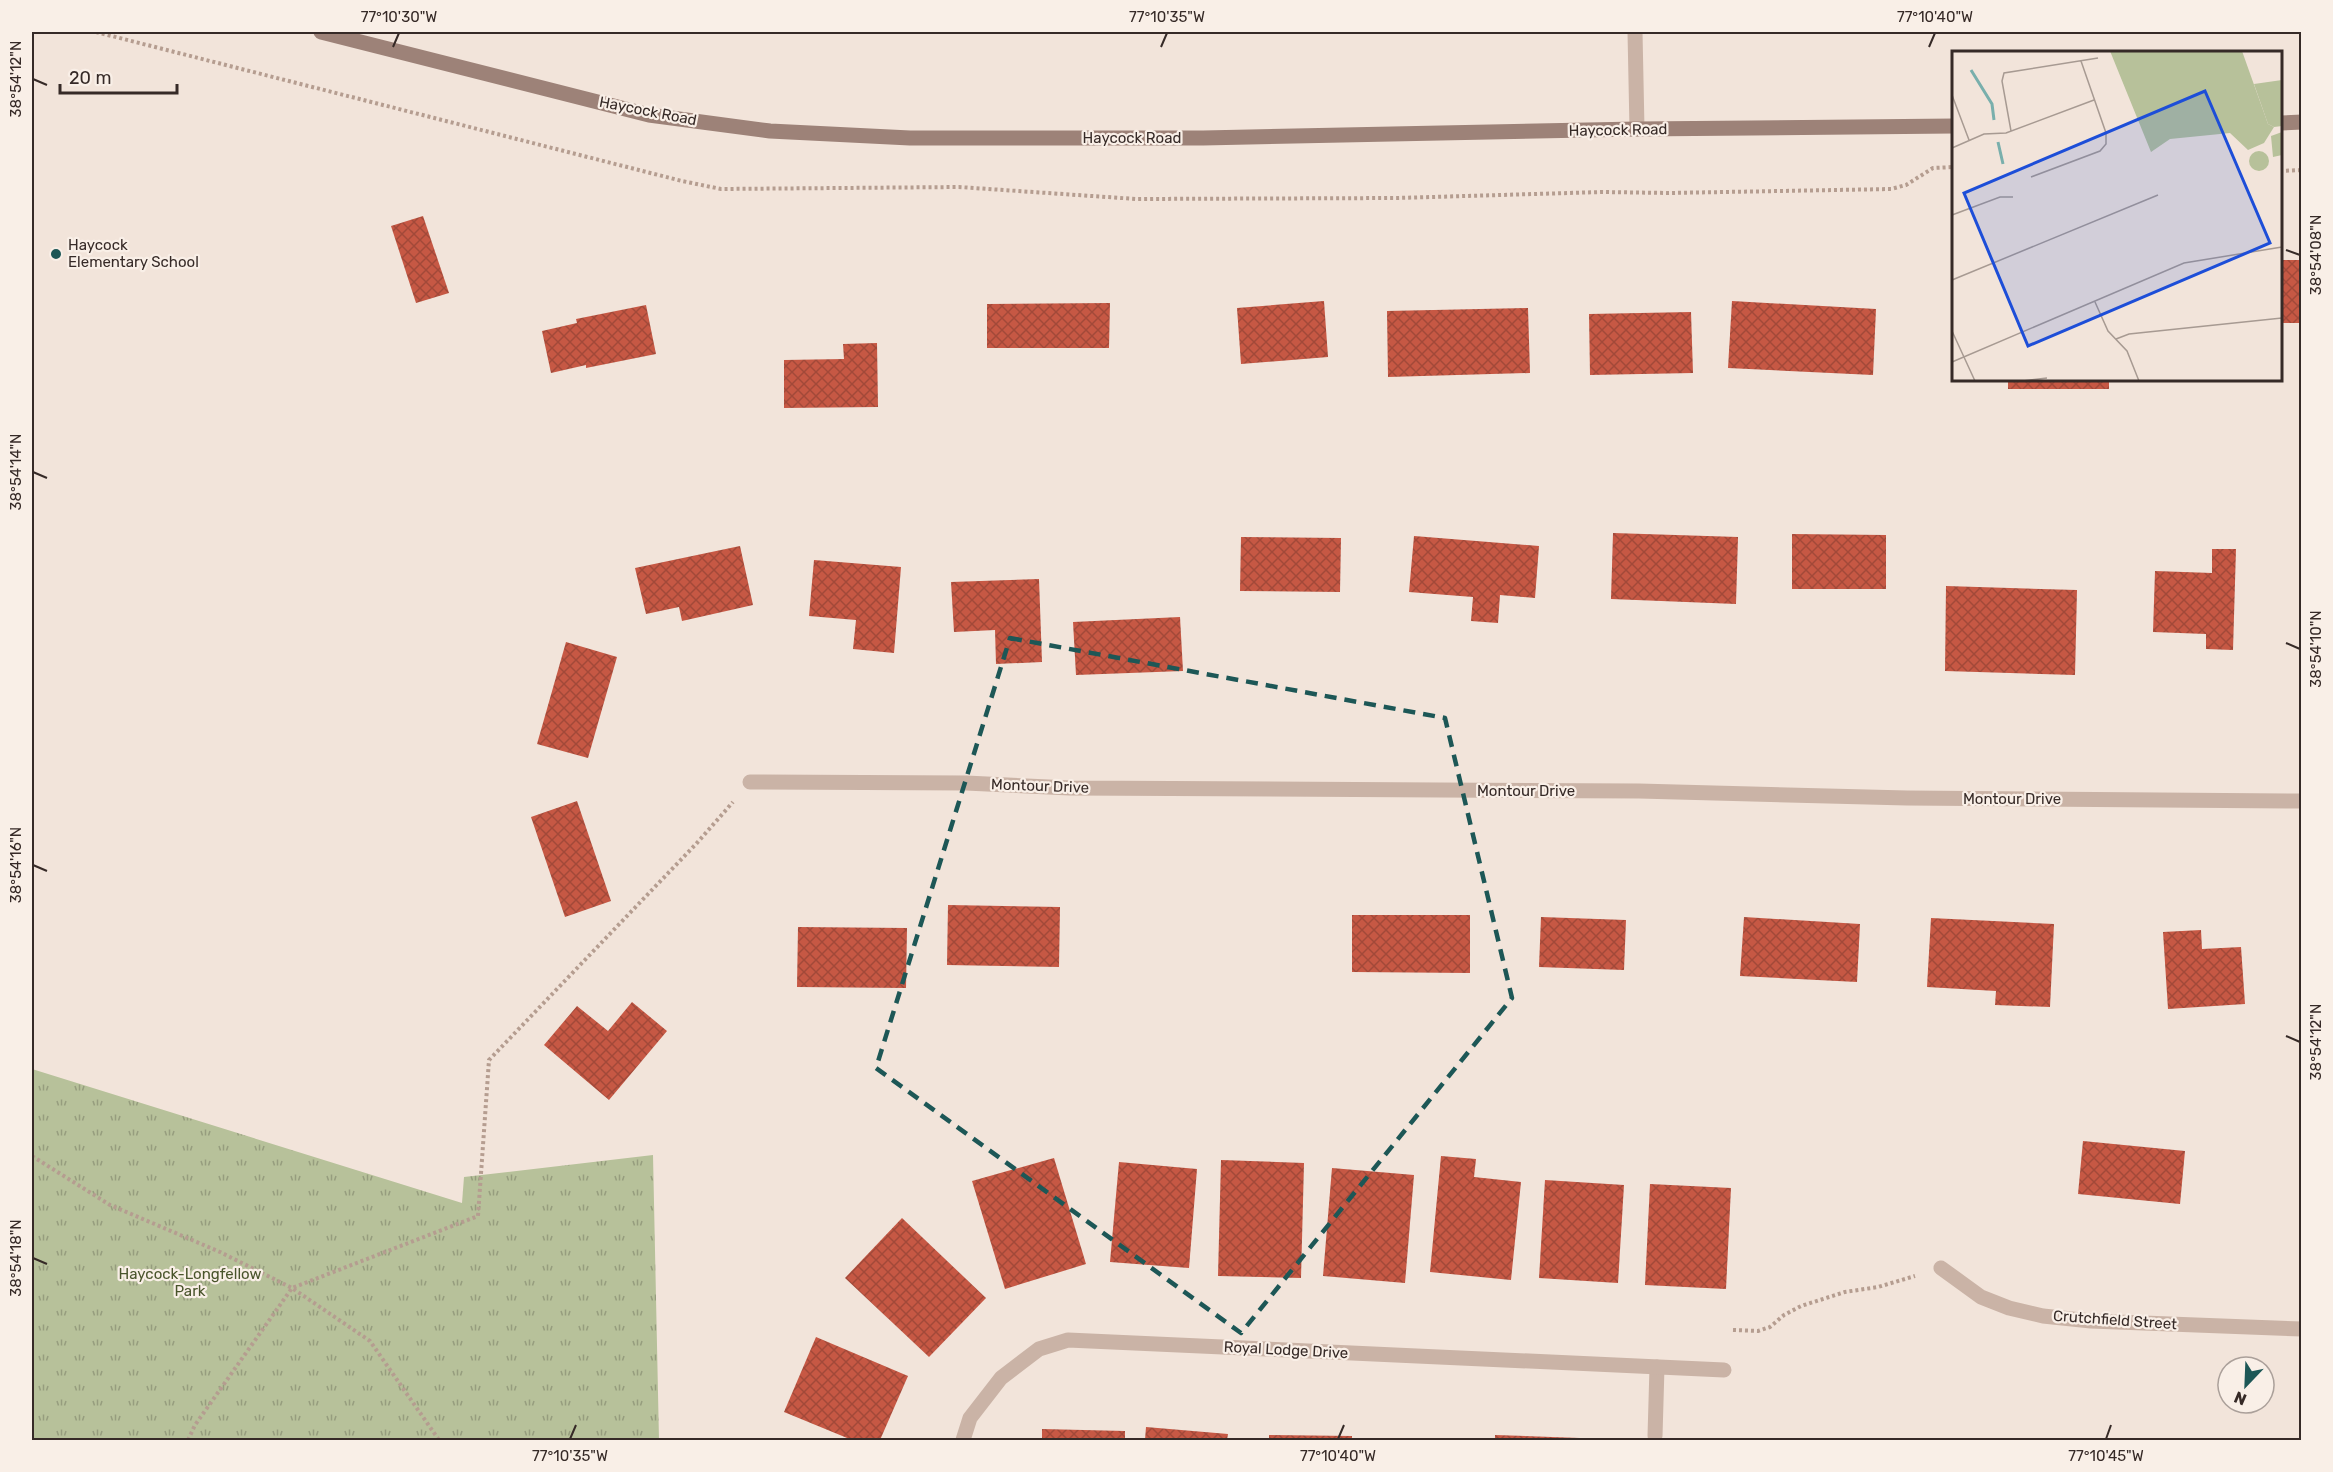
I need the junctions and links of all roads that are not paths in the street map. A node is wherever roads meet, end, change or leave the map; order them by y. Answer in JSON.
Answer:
{"nodes":[{"id":1,"x":321,"y":32,"type":"edge"},
{"id":2,"x":1635,"y":32,"type":"edge"},
{"id":3,"x":2282,"y":123,"type":"edge"},
{"id":4,"x":2301,"y":123,"type":"edge"},
{"id":5,"x":1952,"y":126,"type":"edge"},
{"id":6,"x":1637,"y":129,"type":"junction"},
{"id":7,"x":750,"y":782,"type":"road end"},
{"id":8,"x":2301,"y":801,"type":"edge"},
{"id":9,"x":1941,"y":1268,"type":"road end"},
{"id":10,"x":2301,"y":1329,"type":"edge"},
{"id":11,"x":1657,"y":1367,"type":"junction"},
{"id":12,"x":1724,"y":1370,"type":"dead end"},
{"id":13,"x":1655,"y":1436,"type":"dead end"},
{"id":14,"x":963,"y":1440,"type":"edge"}],
"edges":[{"from":1,"to":6,"type":"main road","name":"Haycock Road"},
{"from":2,"to":6,"type":"street"},
{"from":3,"to":4,"type":"main road"},
{"from":5,"to":6,"type":"main road","name":"Haycock Road"},
{"from":7,"to":8,"type":"street","name":"Montour Drive"},
{"from":9,"to":10,"type":"street","name":"Crutchfield Street"},
{"from":11,"to":12,"type":"street","name":"Royal Lodge Drive"},
{"from":11,"to":13,"type":"street"},
{"from":11,"to":14,"type":"street","name":"Royal Lodge Drive"}]}
